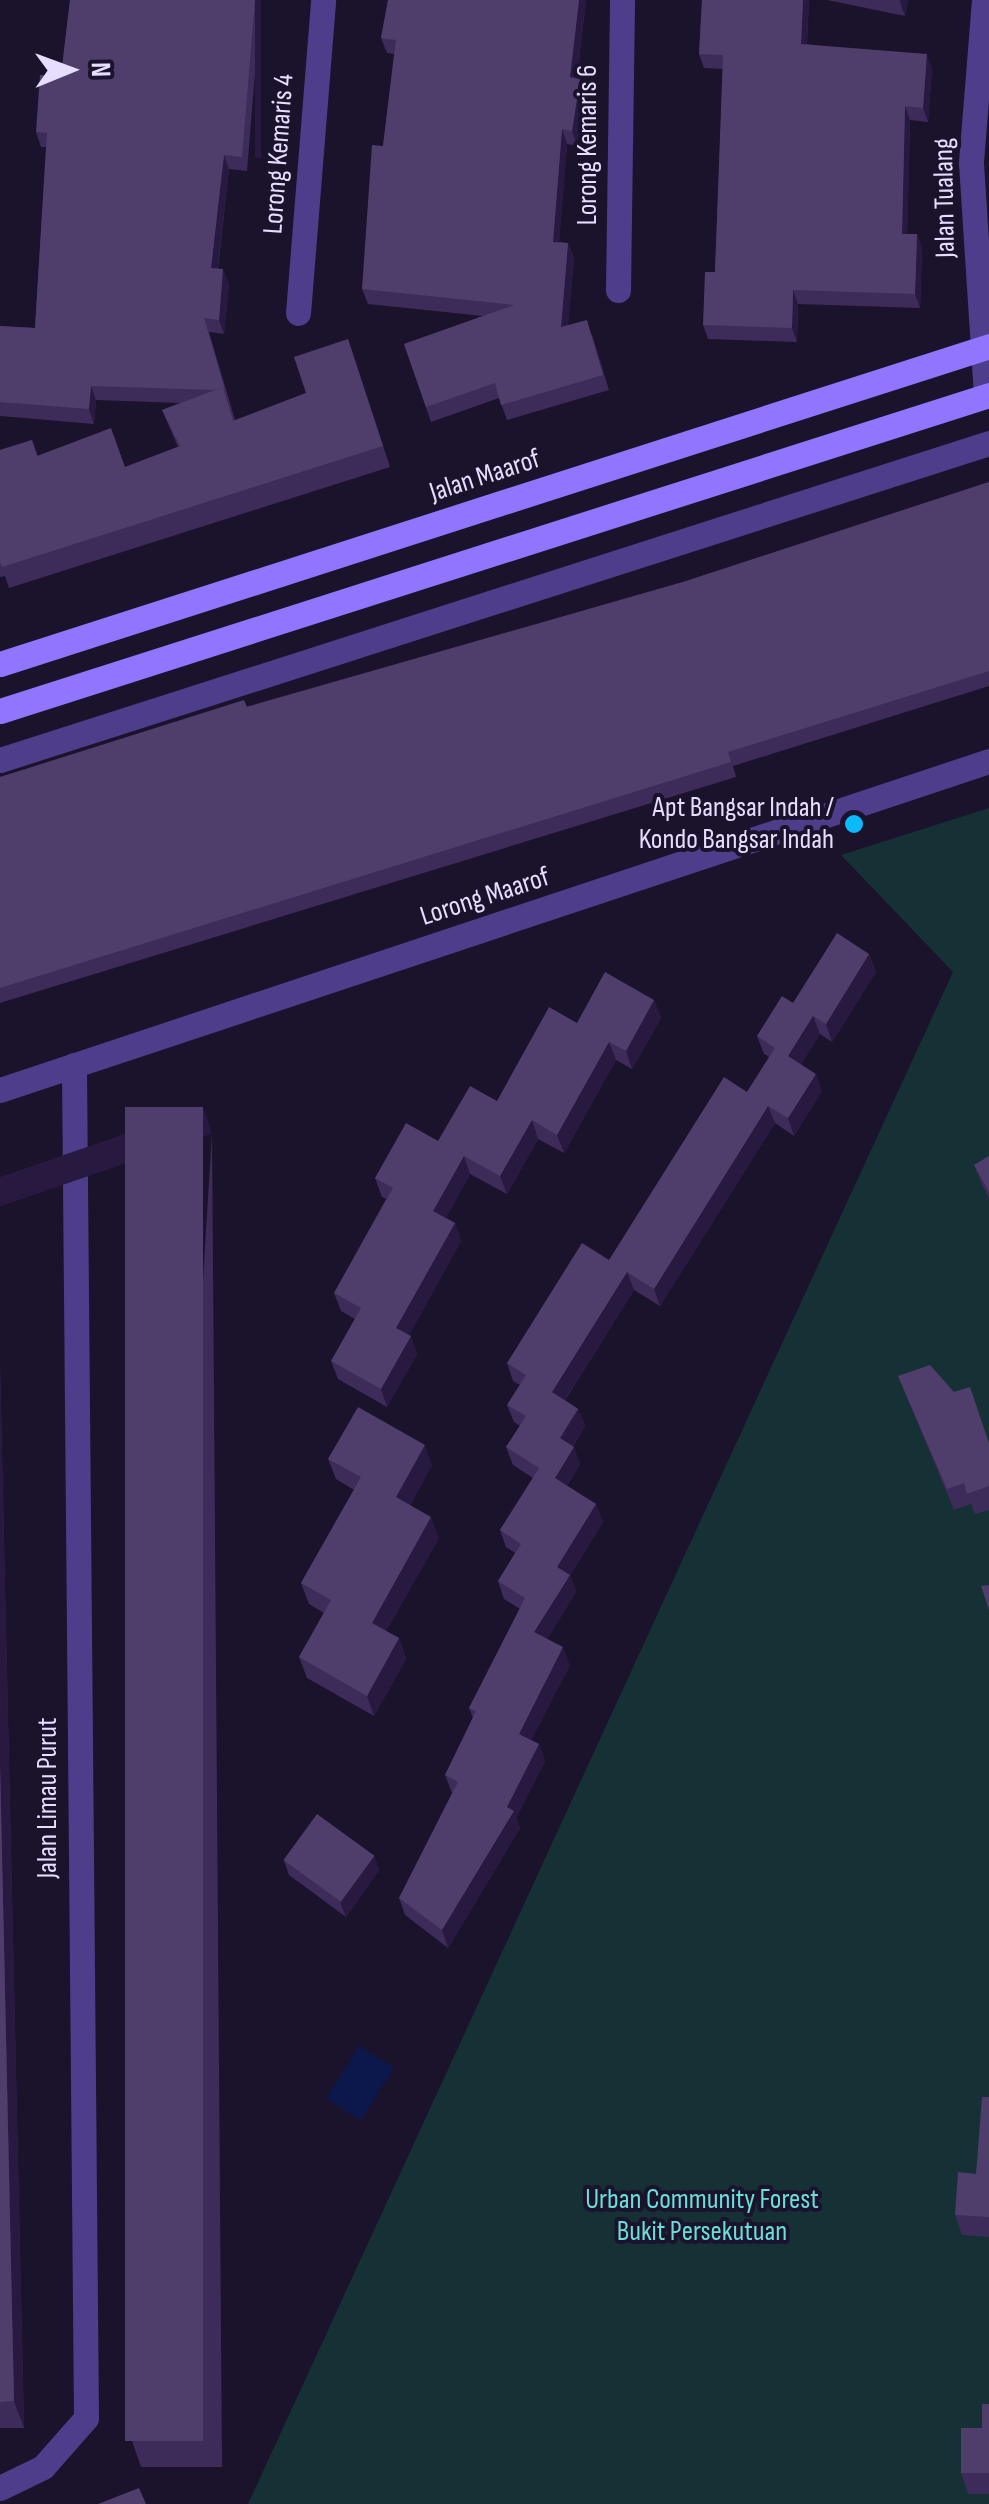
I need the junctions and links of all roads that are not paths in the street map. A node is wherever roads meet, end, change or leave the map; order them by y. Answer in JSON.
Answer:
{"nodes":[{"id":1,"x":322,"y":0,"type":"edge"},
{"id":2,"x":622,"y":0,"type":"edge"},
{"id":3,"x":984,"y":0,"type":"edge"},
{"id":4,"x":618,"y":290,"type":"dead end"},
{"id":5,"x":298,"y":313,"type":"dead end"},
{"id":6,"x":985,"y":348,"type":"edge"},
{"id":7,"x":988,"y":395,"type":"edge"},
{"id":8,"x":989,"y":443,"type":"edge"},
{"id":9,"x":0,"y":664,"type":"edge"},
{"id":10,"x":0,"y":711,"type":"edge"},
{"id":11,"x":0,"y":760,"type":"edge"},
{"id":12,"x":989,"y":761,"type":"edge"},
{"id":13,"x":74,"y":1065,"type":"junction"},
{"id":14,"x":0,"y":1090,"type":"edge"},
{"id":15,"x":0,"y":2488,"type":"edge"}],
"edges":[{"from":1,"to":5,"type":"street","name":"Lorong Kemaris 4"},
{"from":2,"to":4,"type":"street","name":"Lorong Kemaris 6"},
{"from":3,"to":6,"type":"street","name":"Jalan Tualang"},
{"from":6,"to":7,"type":"street","name":"Jalan Tualang"},
{"from":6,"to":9,"type":"main road","name":"Jalan Maarof"},
{"from":7,"to":10,"type":"main road"},
{"from":8,"to":11,"type":"street"},
{"from":12,"to":13,"type":"street","name":"Lorong Maarof"},
{"from":13,"to":14,"type":"street","name":"Lorong Maarof"},
{"from":13,"to":15,"type":"street","name":"Jalan Limau Purut"}]}
